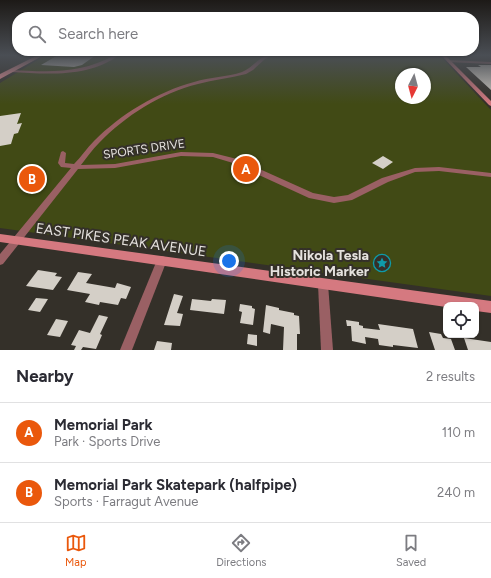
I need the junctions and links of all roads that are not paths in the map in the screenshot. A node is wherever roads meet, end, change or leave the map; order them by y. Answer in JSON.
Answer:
{"nodes":[{"id":1,"x":11,"y":71,"type":"edge"},
{"id":2,"x":15,"y":71,"type":"edge"},
{"id":3,"x":76,"y":71,"type":"edge"},
{"id":4,"x":246,"y":71,"type":"edge"},
{"id":5,"x":459,"y":71,"type":"edge"},
{"id":6,"x":0,"y":77,"type":"edge"},
{"id":7,"x":491,"y":104,"type":"edge"},
{"id":8,"x":64,"y":153,"type":"dead end"},
{"id":9,"x":76,"y":167,"type":"junction"},
{"id":10,"x":491,"y":175,"type":"edge"},
{"id":11,"x":0,"y":238,"type":"edge"},
{"id":12,"x":17,"y":240,"type":"junction"},
{"id":13,"x":162,"y":260,"type":"junction"},
{"id":14,"x":0,"y":261,"type":"edge"},
{"id":15,"x":323,"y":284,"type":"junction"},
{"id":16,"x":454,"y":302,"type":"edge"},
{"id":17,"x":479,"y":305,"type":"edge"},
{"id":18,"x":491,"y":307,"type":"edge"},
{"id":19,"x":126,"y":350,"type":"edge"},
{"id":20,"x":327,"y":350,"type":"edge"}],
"edges":[{"from":1,"to":6,"type":"main road"},
{"from":2,"to":3,"type":"street"},
{"from":4,"to":9,"type":"street"},
{"from":5,"to":7,"type":"main road"},
{"from":8,"to":9,"type":"street"},
{"from":9,"to":10,"type":"street","name":"SPORTS DRIVE"},
{"from":9,"to":12,"type":"street"},
{"from":11,"to":12,"type":"main road","name":"EAST PIKES PEAK AVENUE"},
{"from":12,"to":13,"type":"main road","name":"EAST PIKES PEAK AVENUE"},
{"from":12,"to":14,"type":"street"},
{"from":13,"to":15,"type":"main road","name":"EAST PIKES PEAK AVENUE"},
{"from":13,"to":19,"type":"street"},
{"from":15,"to":16,"type":"main road","name":"EAST PIKES PEAK AVENUE"},
{"from":15,"to":20,"type":"street"},
{"from":17,"to":18,"type":"main road","name":"EAST PIKES PEAK AVENUE"}]}
